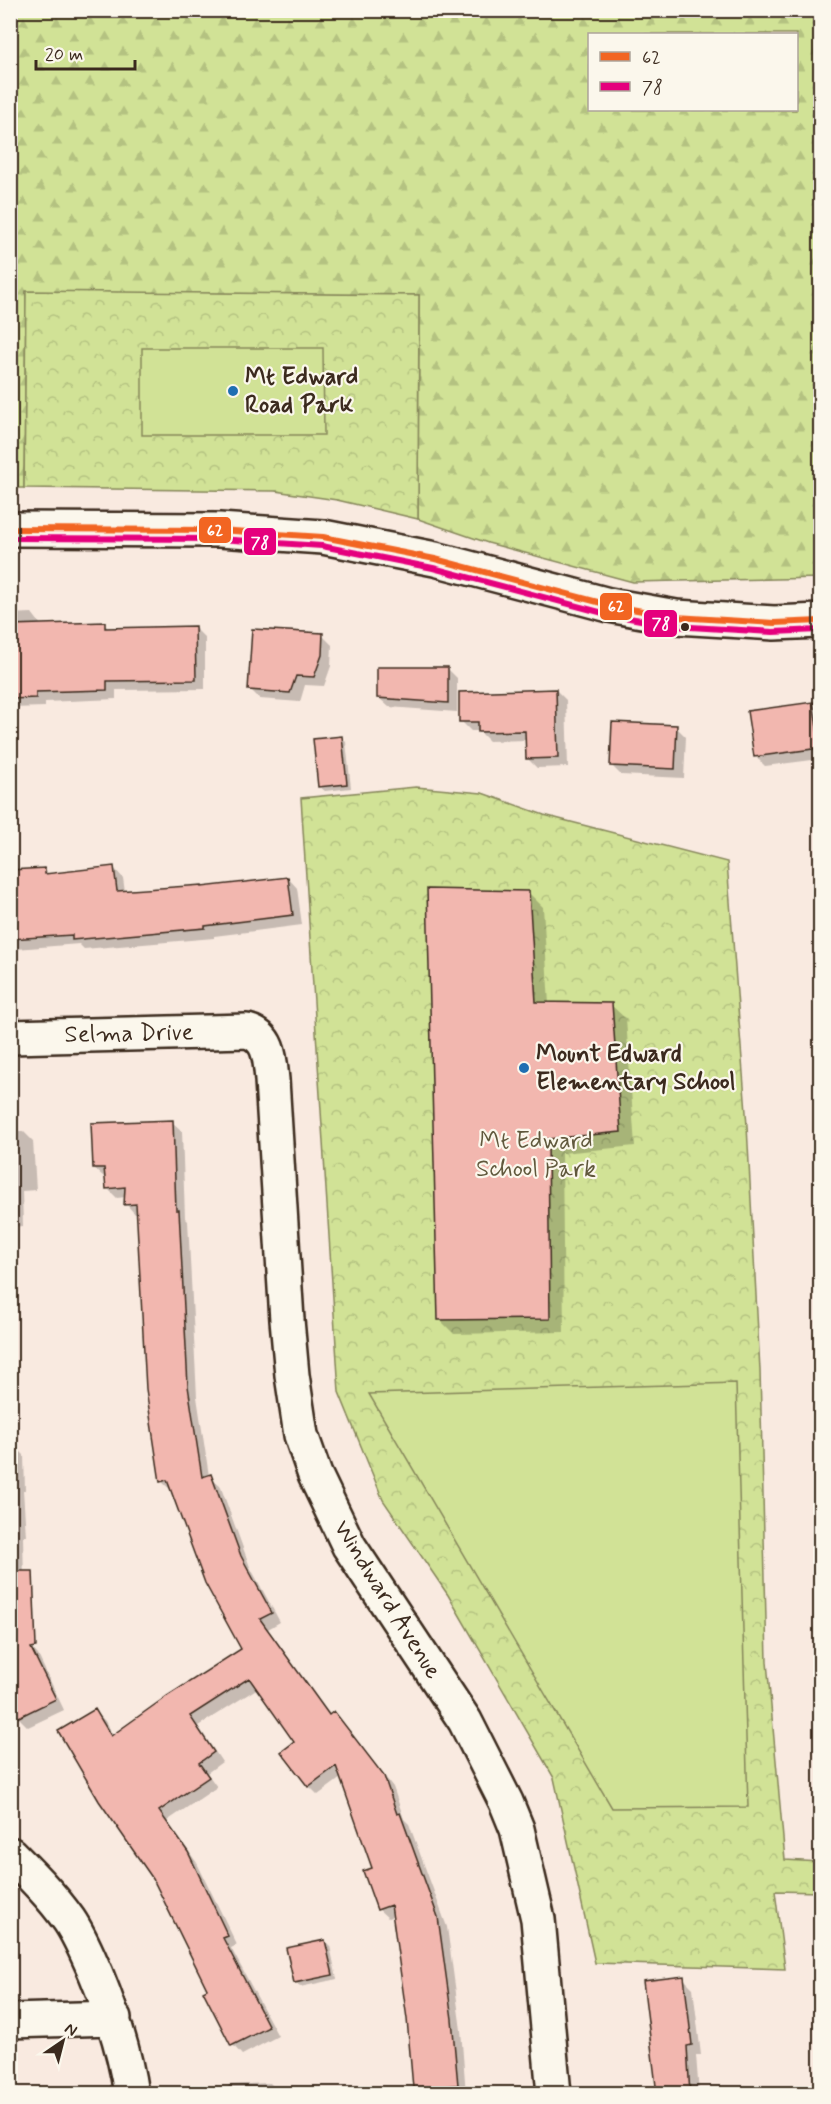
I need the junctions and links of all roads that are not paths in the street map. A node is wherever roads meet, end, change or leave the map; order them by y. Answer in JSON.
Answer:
{"nodes":[{"id":1,"x":10,"y":529,"type":"edge"},
{"id":2,"x":820,"y":621,"type":"edge"},
{"id":3,"x":247,"y":1031,"type":"joint"},
{"id":4,"x":10,"y":1037,"type":"edge"},
{"id":5,"x":10,"y":1854,"type":"edge"},
{"id":6,"x":114,"y":2018,"type":"junction"},
{"id":7,"x":10,"y":2021,"type":"edge"},
{"id":8,"x":131,"y":2094,"type":"edge"},
{"id":9,"x":554,"y":2094,"type":"edge"}],
"edges":[{"from":1,"to":2,"type":"street"},
{"from":3,"to":4,"type":"street","name":"Selma Drive"},
{"from":3,"to":9,"type":"street","name":"Windward Avenue"},
{"from":5,"to":6,"type":"street"},
{"from":6,"to":7,"type":"street"},
{"from":6,"to":8,"type":"street"}]}
